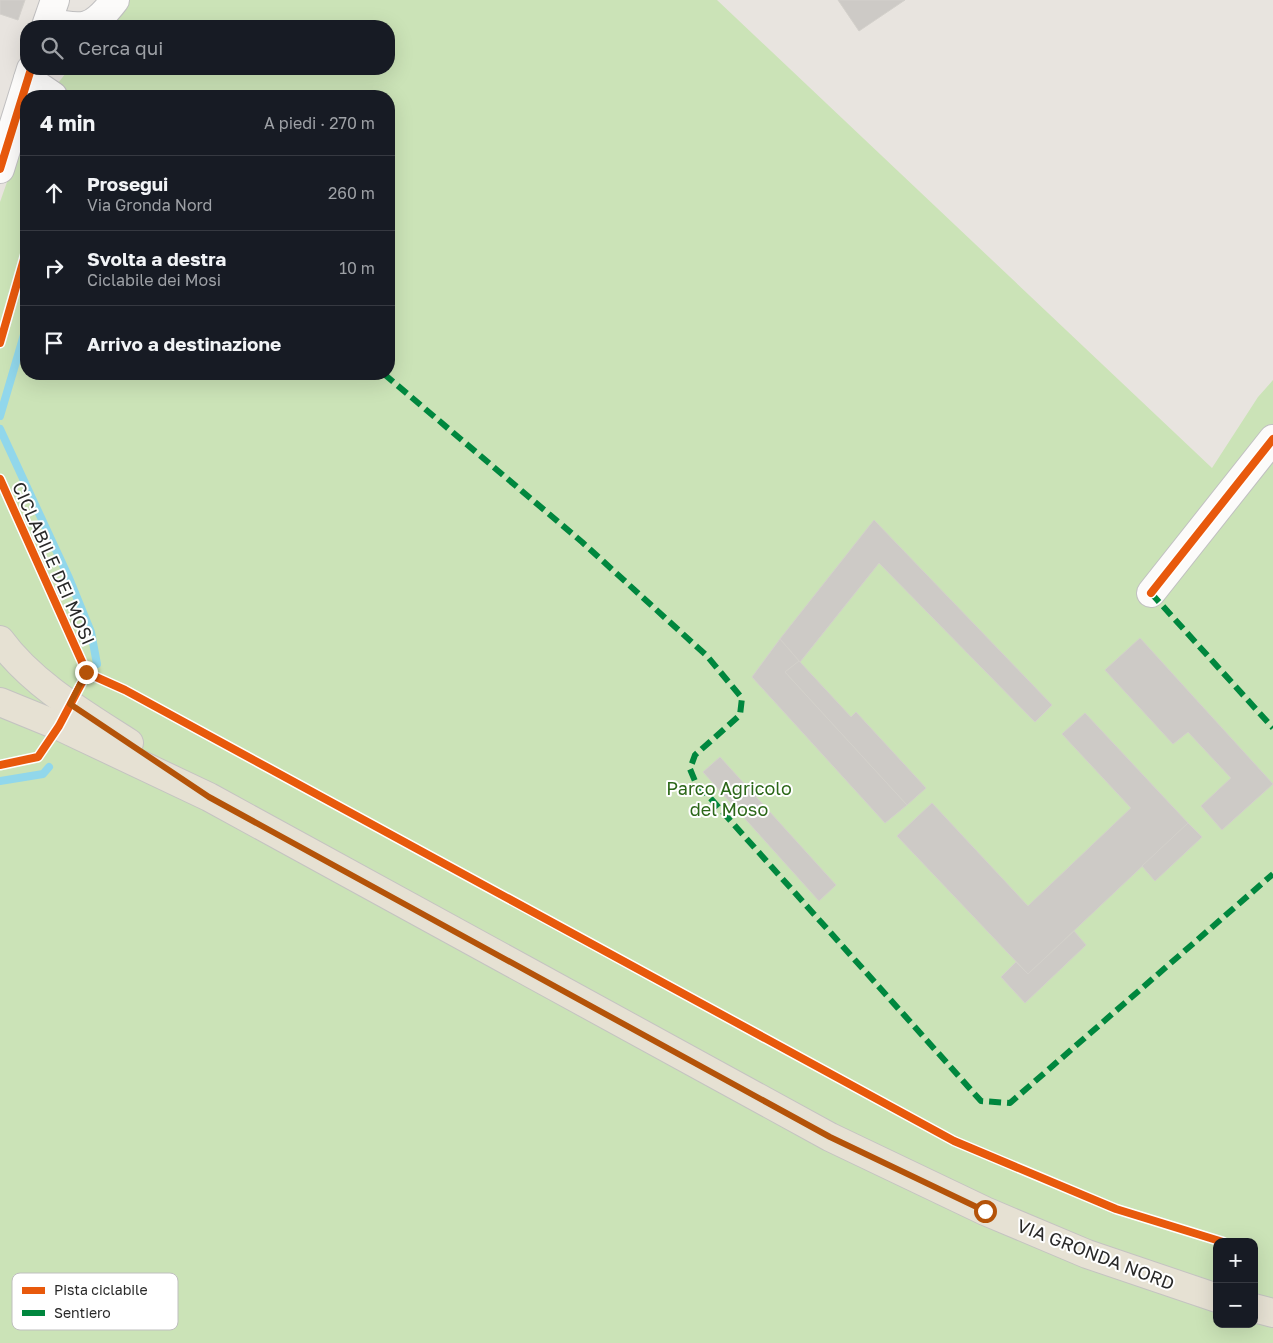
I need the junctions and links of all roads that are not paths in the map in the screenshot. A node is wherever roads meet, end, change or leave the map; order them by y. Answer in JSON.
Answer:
{"nodes":[{"id":1,"x":115,"y":0,"type":"edge"},
{"id":2,"x":100,"y":20,"type":"edge"},
{"id":3,"x":30,"y":75,"type":"edge"},
{"id":4,"x":31,"y":75,"type":"edge"},
{"id":5,"x":25,"y":90,"type":"edge"},
{"id":6,"x":47,"y":90,"type":"edge"},
{"id":7,"x":20,"y":106,"type":"edge"},
{"id":8,"x":0,"y":169,"type":"edge"},
{"id":9,"x":1273,"y":439,"type":"edge"},
{"id":10,"x":1151,"y":593,"type":"dead end"},
{"id":11,"x":0,"y":640,"type":"edge"},
{"id":12,"x":0,"y":702,"type":"edge"},
{"id":13,"x":209,"y":797,"type":"junction"},
{"id":14,"x":1213,"y":1297,"type":"edge"},
{"id":15,"x":1258,"y":1309,"type":"edge"},
{"id":16,"x":1273,"y":1313,"type":"edge"}],
"edges":[{"from":1,"to":2,"type":"street"},
{"from":3,"to":5,"type":"street"},
{"from":4,"to":6,"type":"street"},
{"from":7,"to":8,"type":"street"},
{"from":9,"to":10,"type":"street"},
{"from":11,"to":13,"type":"main road","name":"VIA GRONDA NORD"},
{"from":12,"to":13,"type":"main road","name":"VIA GRONDA NORD"},
{"from":13,"to":14,"type":"main road","name":"VIA GRONDA NORD"},
{"from":15,"to":16,"type":"main road"}]}
